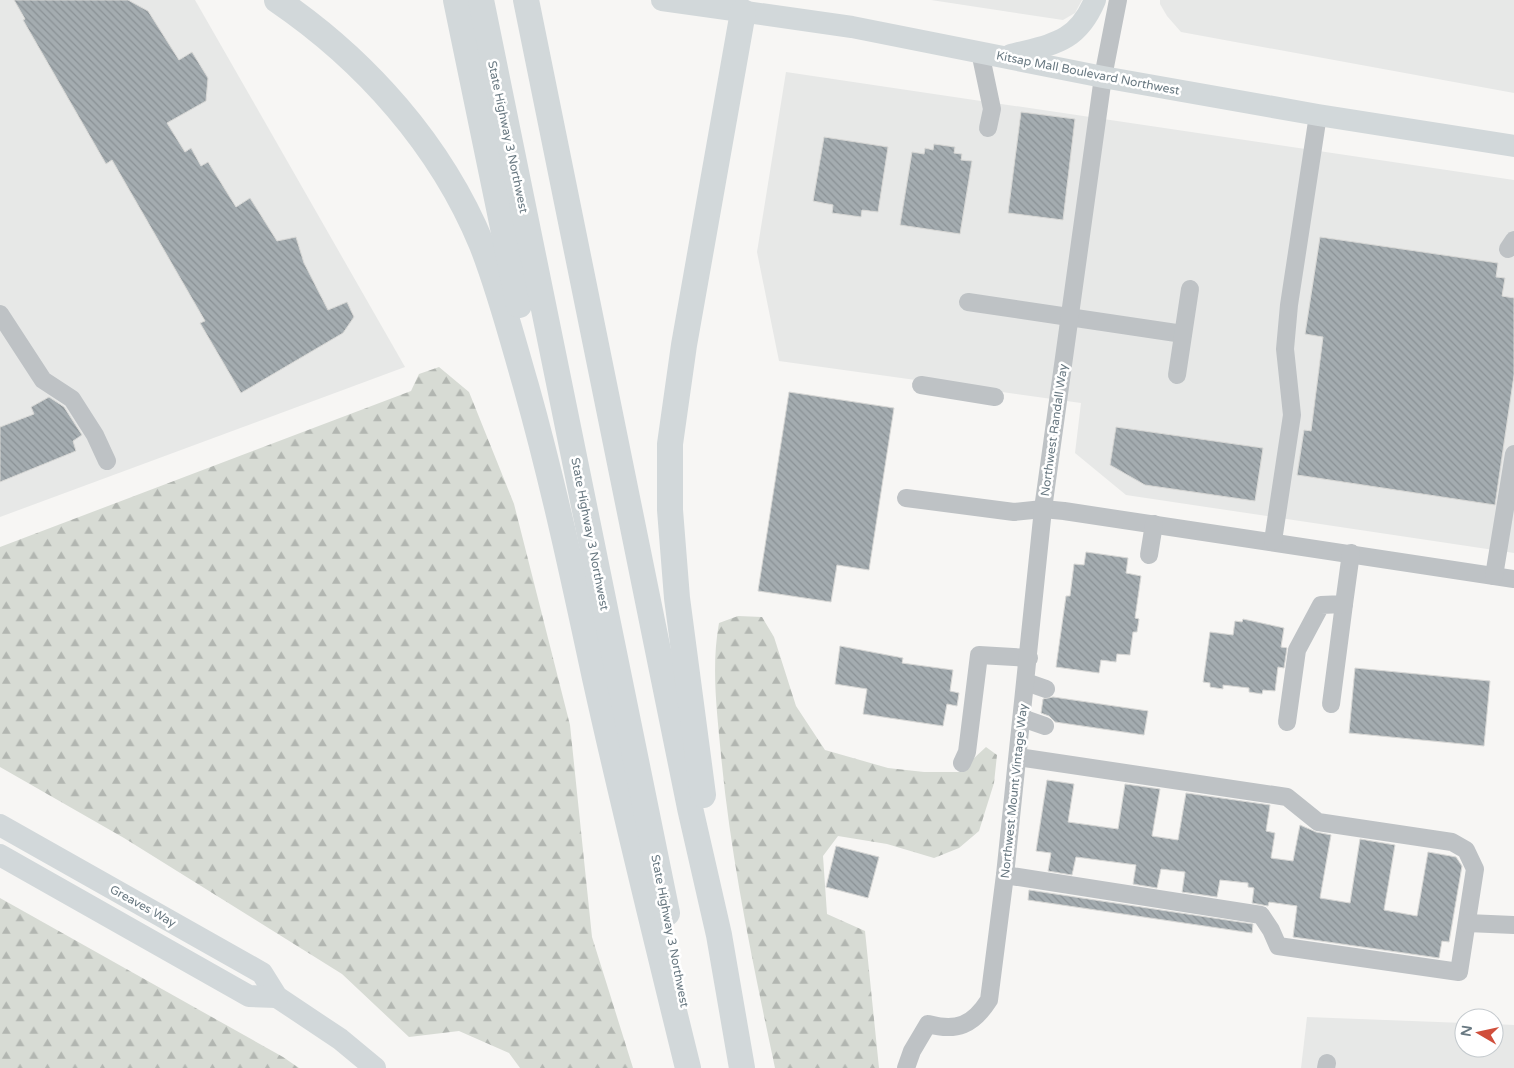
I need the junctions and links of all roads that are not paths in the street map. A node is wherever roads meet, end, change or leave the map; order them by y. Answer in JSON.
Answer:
{"nodes":[{"id":1,"x":277,"y":0,"type":"edge"},
{"id":2,"x":456,"y":0,"type":"edge"},
{"id":3,"x":481,"y":0,"type":"edge"},
{"id":4,"x":526,"y":0,"type":"edge"},
{"id":5,"x":662,"y":0,"type":"edge"},
{"id":6,"x":1095,"y":0,"type":"edge"},
{"id":7,"x":1118,"y":0,"type":"edge"},
{"id":8,"x":743,"y":12,"type":"junction"},
{"id":9,"x":980,"y":52,"type":"junction"},
{"id":10,"x":1006,"y":57,"type":"junction"},
{"id":11,"x":1103,"y":77,"type":"junction"},
{"id":12,"x":1318,"y":115,"type":"junction"},
{"id":13,"x":988,"y":128,"type":"dead end"},
{"id":14,"x":1514,"y":146,"type":"edge"},
{"id":15,"x":1190,"y":289,"type":"dead end"},
{"id":16,"x":968,"y":302,"type":"dead end"},
{"id":17,"x":0,"y":314,"type":"edge"},
{"id":18,"x":1069,"y":317,"type":"junction"},
{"id":19,"x":1183,"y":334,"type":"junction"},
{"id":20,"x":1177,"y":374,"type":"dead end"},
{"id":21,"x":921,"y":385,"type":"dead end"},
{"id":22,"x":995,"y":397,"type":"dead end"},
{"id":23,"x":544,"y":448,"type":"junction"},
{"id":24,"x":1514,"y":454,"type":"edge"},
{"id":25,"x":107,"y":461,"type":"dead end"},
{"id":26,"x":906,"y":498,"type":"dead end"},
{"id":27,"x":1044,"y":509,"type":"junction"},
{"id":28,"x":1154,"y":524,"type":"junction"},
{"id":29,"x":1508,"y":528,"type":"edge"},
{"id":30,"x":1273,"y":541,"type":"junction"},
{"id":31,"x":1351,"y":553,"type":"junction"},
{"id":32,"x":1149,"y":555,"type":"dead end"},
{"id":33,"x":1494,"y":576,"type":"junction"},
{"id":34,"x":1514,"y":579,"type":"edge"},
{"id":35,"x":1344,"y":604,"type":"junction"},
{"id":36,"x":1029,"y":658,"type":"junction"},
{"id":37,"x":1026,"y":682,"type":"junction"},
{"id":38,"x":1046,"y":689,"type":"dead end"},
{"id":39,"x":1331,"y":704,"type":"dead end"},
{"id":40,"x":1022,"y":718,"type":"junction"},
{"id":41,"x":1286,"y":722,"type":"dead end"},
{"id":42,"x":1045,"y":726,"type":"dead end"},
{"id":43,"x":1018,"y":757,"type":"junction"},
{"id":44,"x":962,"y":763,"type":"dead end"},
{"id":45,"x":0,"y":825,"type":"edge"},
{"id":46,"x":0,"y":855,"type":"edge"},
{"id":47,"x":1005,"y":876,"type":"junction"},
{"id":48,"x":1467,"y":923,"type":"junction"},
{"id":49,"x":1514,"y":925,"type":"edge"},
{"id":50,"x":719,"y":935,"type":"junction"},
{"id":51,"x":277,"y":996,"type":"junction"},
{"id":52,"x":376,"y":1068,"type":"edge"},
{"id":53,"x":688,"y":1068,"type":"edge"},
{"id":54,"x":698,"y":1068,"type":"edge"},
{"id":55,"x":742,"y":1068,"type":"edge"},
{"id":56,"x":906,"y":1068,"type":"edge"}],
"edges":[{"from":1,"to":23,"type":"highway"},
{"from":2,"to":23,"type":"highway"},
{"from":3,"to":54,"type":"highway","name":"State Highway 3 Northwest"},
{"from":4,"to":50,"type":"highway"},
{"from":5,"to":8,"type":"main road","name":"Kitsap Mall Boulevard Northwest"},
{"from":6,"to":10,"type":"main road"},
{"from":7,"to":11,"type":"street","name":"Northwest Randall Way"},
{"from":8,"to":9,"type":"main road","name":"Kitsap Mall Boulevard Northwest"},
{"from":8,"to":50,"type":"highway"},
{"from":9,"to":10,"type":"main road","name":"Kitsap Mall Boulevard Northwest"},
{"from":9,"to":13,"type":"street"},
{"from":10,"to":11,"type":"main road","name":"Kitsap Mall Boulevard Northwest"},
{"from":11,"to":12,"type":"main road","name":"Kitsap Mall Boulevard Northwest"},
{"from":11,"to":18,"type":"street","name":"Northwest Randall Way"},
{"from":12,"to":14,"type":"main road","name":"Kitsap Mall Boulevard Northwest"},
{"from":12,"to":30,"type":"street"},
{"from":15,"to":19,"type":"street"},
{"from":16,"to":18,"type":"street"},
{"from":17,"to":25,"type":"street"},
{"from":18,"to":19,"type":"street"},
{"from":18,"to":27,"type":"street","name":"Northwest Randall Way"},
{"from":19,"to":20,"type":"street"},
{"from":21,"to":22,"type":"street"},
{"from":23,"to":53,"type":"highway"},
{"from":24,"to":29,"type":"street"},
{"from":26,"to":27,"type":"street"},
{"from":27,"to":28,"type":"street","name":"Northwest Randall Way"},
{"from":27,"to":36,"type":"street","name":"Northwest Mount Vintage Way"},
{"from":28,"to":30,"type":"street","name":"Northwest Randall Way"},
{"from":28,"to":32,"type":"street"},
{"from":29,"to":33,"type":"street"},
{"from":30,"to":31,"type":"street","name":"Northwest Randall Way"},
{"from":31,"to":33,"type":"street","name":"Northwest Randall Way"},
{"from":31,"to":35,"type":"street"},
{"from":33,"to":34,"type":"street","name":"Northwest Randall Way"},
{"from":35,"to":39,"type":"street"},
{"from":35,"to":41,"type":"street"},
{"from":36,"to":37,"type":"street","name":"Northwest Mount Vintage Way"},
{"from":36,"to":44,"type":"street"},
{"from":37,"to":38,"type":"street"},
{"from":37,"to":40,"type":"street","name":"Northwest Mount Vintage Way"},
{"from":40,"to":42,"type":"street"},
{"from":40,"to":43,"type":"street","name":"Northwest Mount Vintage Way"},
{"from":43,"to":47,"type":"street","name":"Northwest Mount Vintage Way"},
{"from":43,"to":48,"type":"street"},
{"from":45,"to":51,"type":"main road","name":"Greaves Way"},
{"from":46,"to":51,"type":"main road","name":"Greaves Way"},
{"from":47,"to":48,"type":"street"},
{"from":47,"to":56,"type":"street","name":"Northwest Mount Vintage Way"},
{"from":48,"to":49,"type":"street"},
{"from":50,"to":55,"type":"highway"},
{"from":51,"to":52,"type":"main road","name":"Greaves Way"}]}
